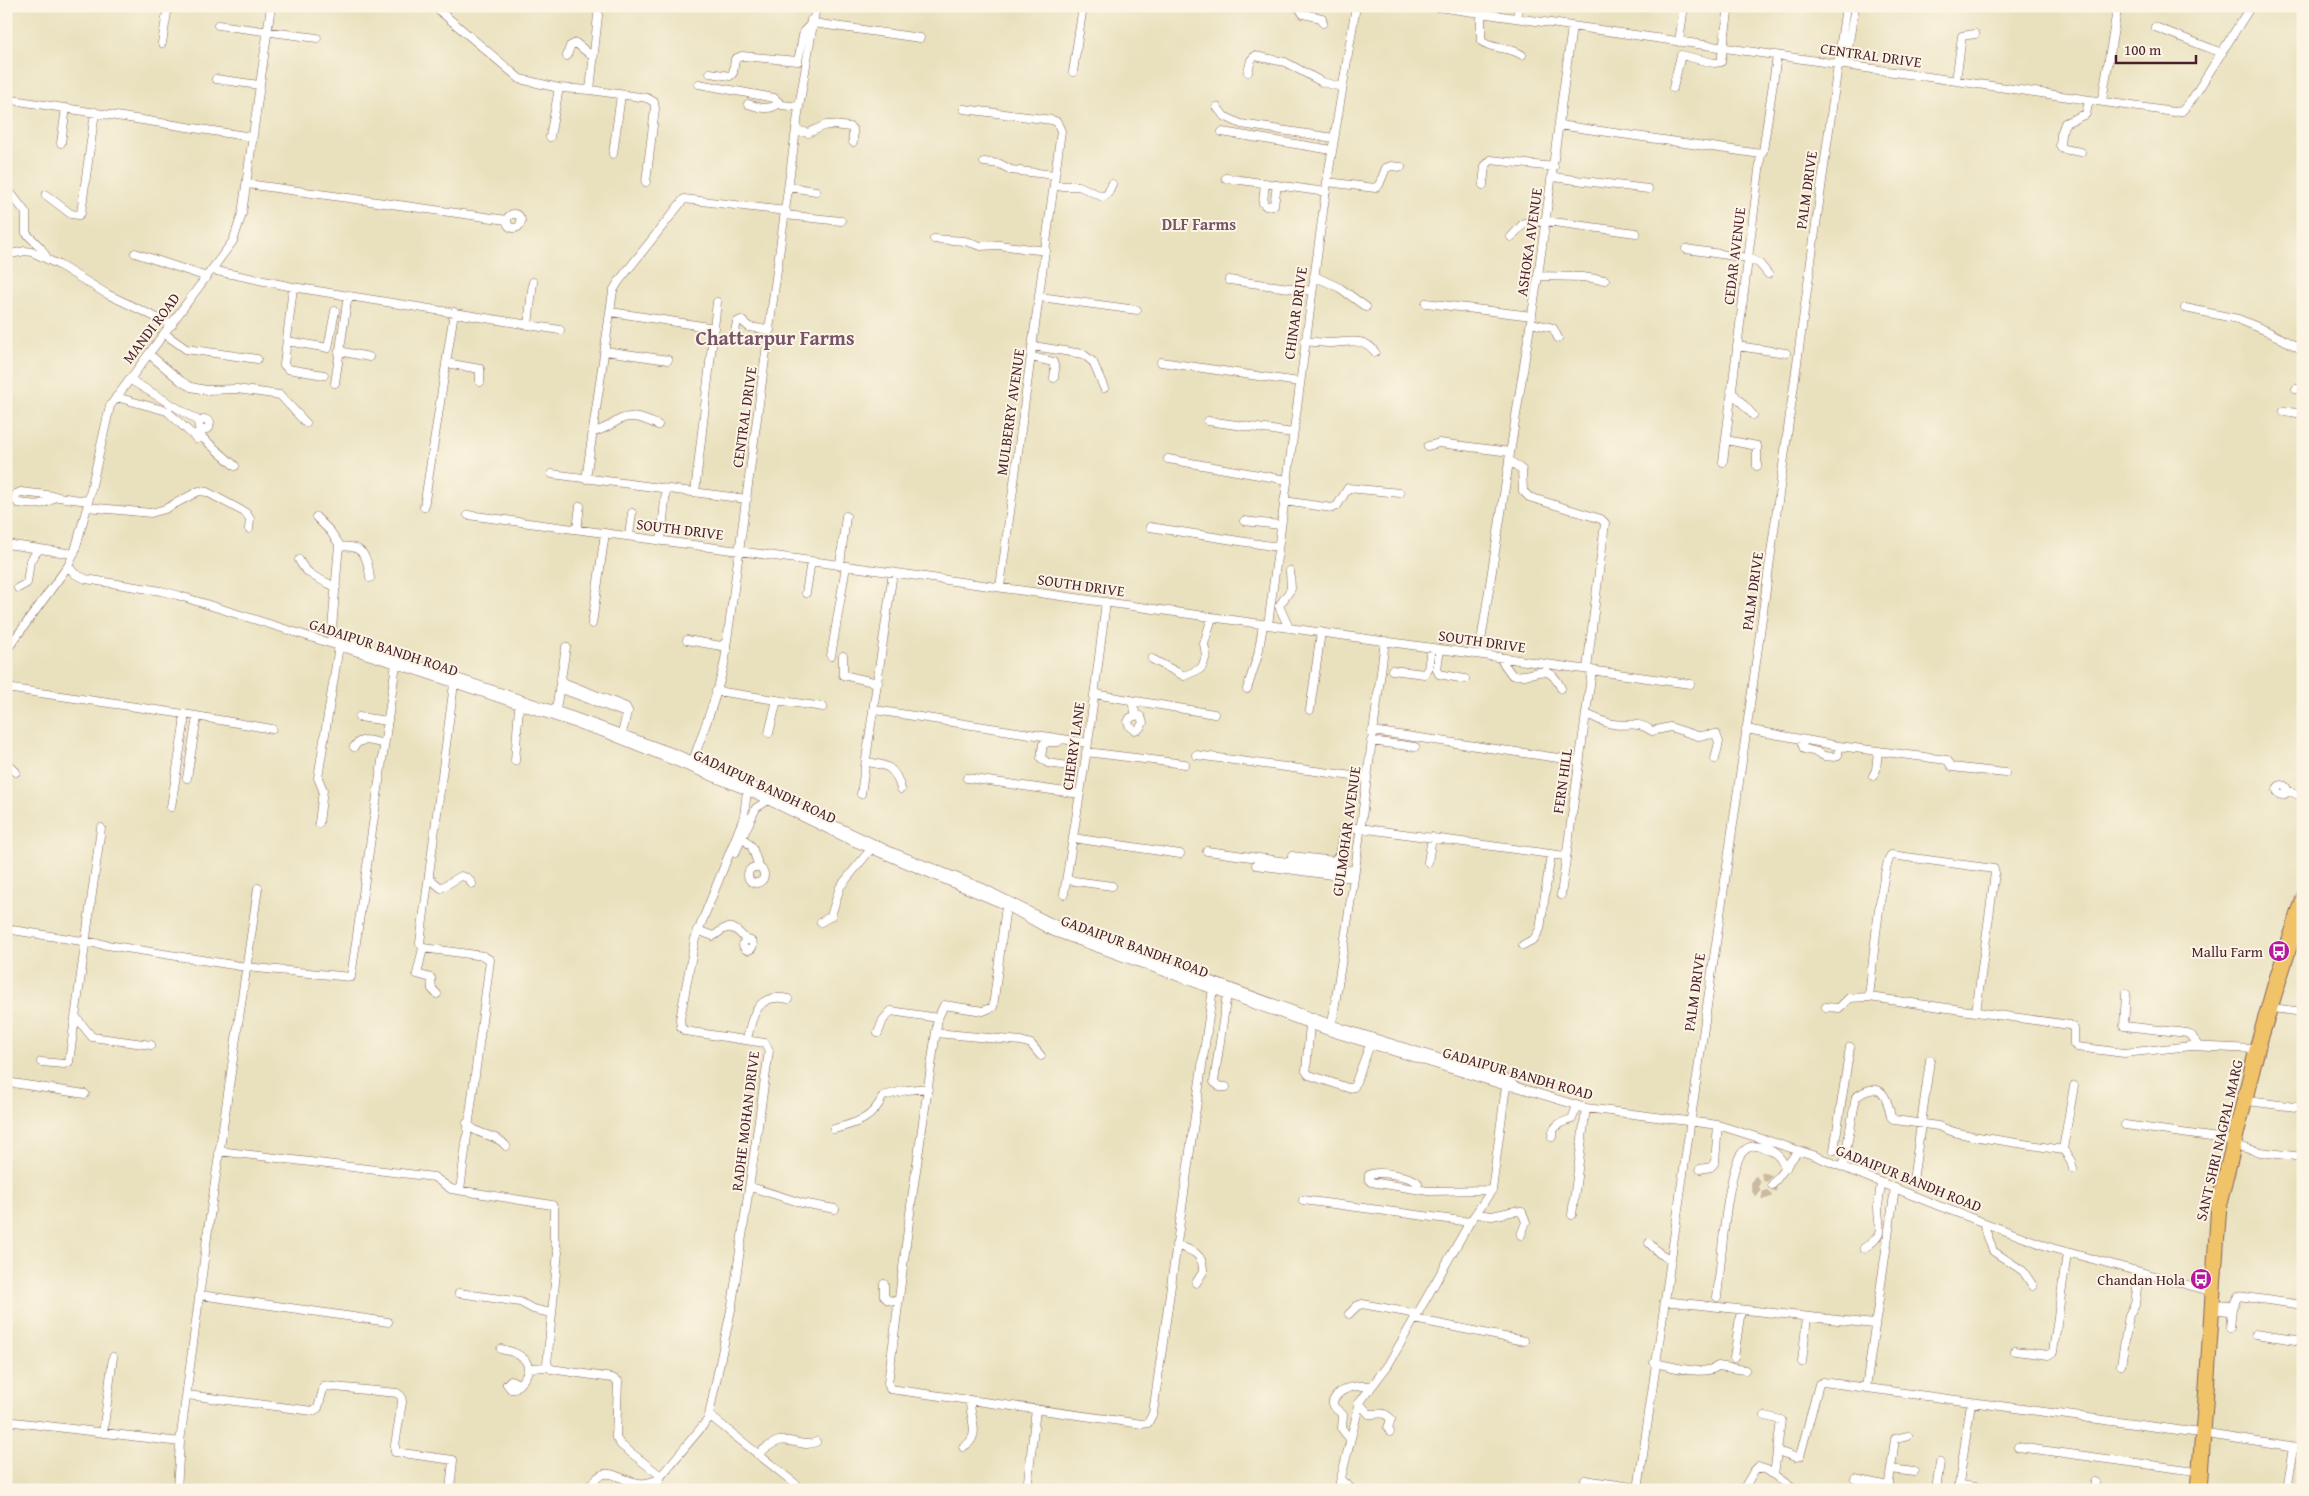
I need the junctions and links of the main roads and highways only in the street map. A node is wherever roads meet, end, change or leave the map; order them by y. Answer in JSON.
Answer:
{"nodes":[{"id":1,"x":2303,"y":892,"type":"edge"},
{"id":2,"x":2303,"y":913,"type":"edge"},
{"id":3,"x":2234,"y":1143,"type":"junction"},
{"id":4,"x":2212,"y":1292,"type":"junction"},
{"id":5,"x":2204,"y":1434,"type":"junction"},
{"id":6,"x":2194,"y":1490,"type":"edge"},
{"id":7,"x":2202,"y":1490,"type":"edge"}],
"edges":[{"from":1,"to":3,"type":"main road","name":"SANT SHRI NAGPAL MARG"},
{"from":2,"to":3,"type":"main road","name":"SANT SHRI NAGPAL MARG"},
{"from":3,"to":4,"type":"main road","name":"SANT SHRI NAGPAL MARG"},
{"from":4,"to":5,"type":"main road","name":"SANT SHRI NAGPAL MARG"},
{"from":4,"to":5,"type":"main road","name":"SANT SHRI NAGPAL MARG"},
{"from":5,"to":6,"type":"main road","name":"SANT SHRI NAGPAL MARG"},
{"from":5,"to":7,"type":"main road","name":"SANT SHRI NAGPAL MARG"}]}
